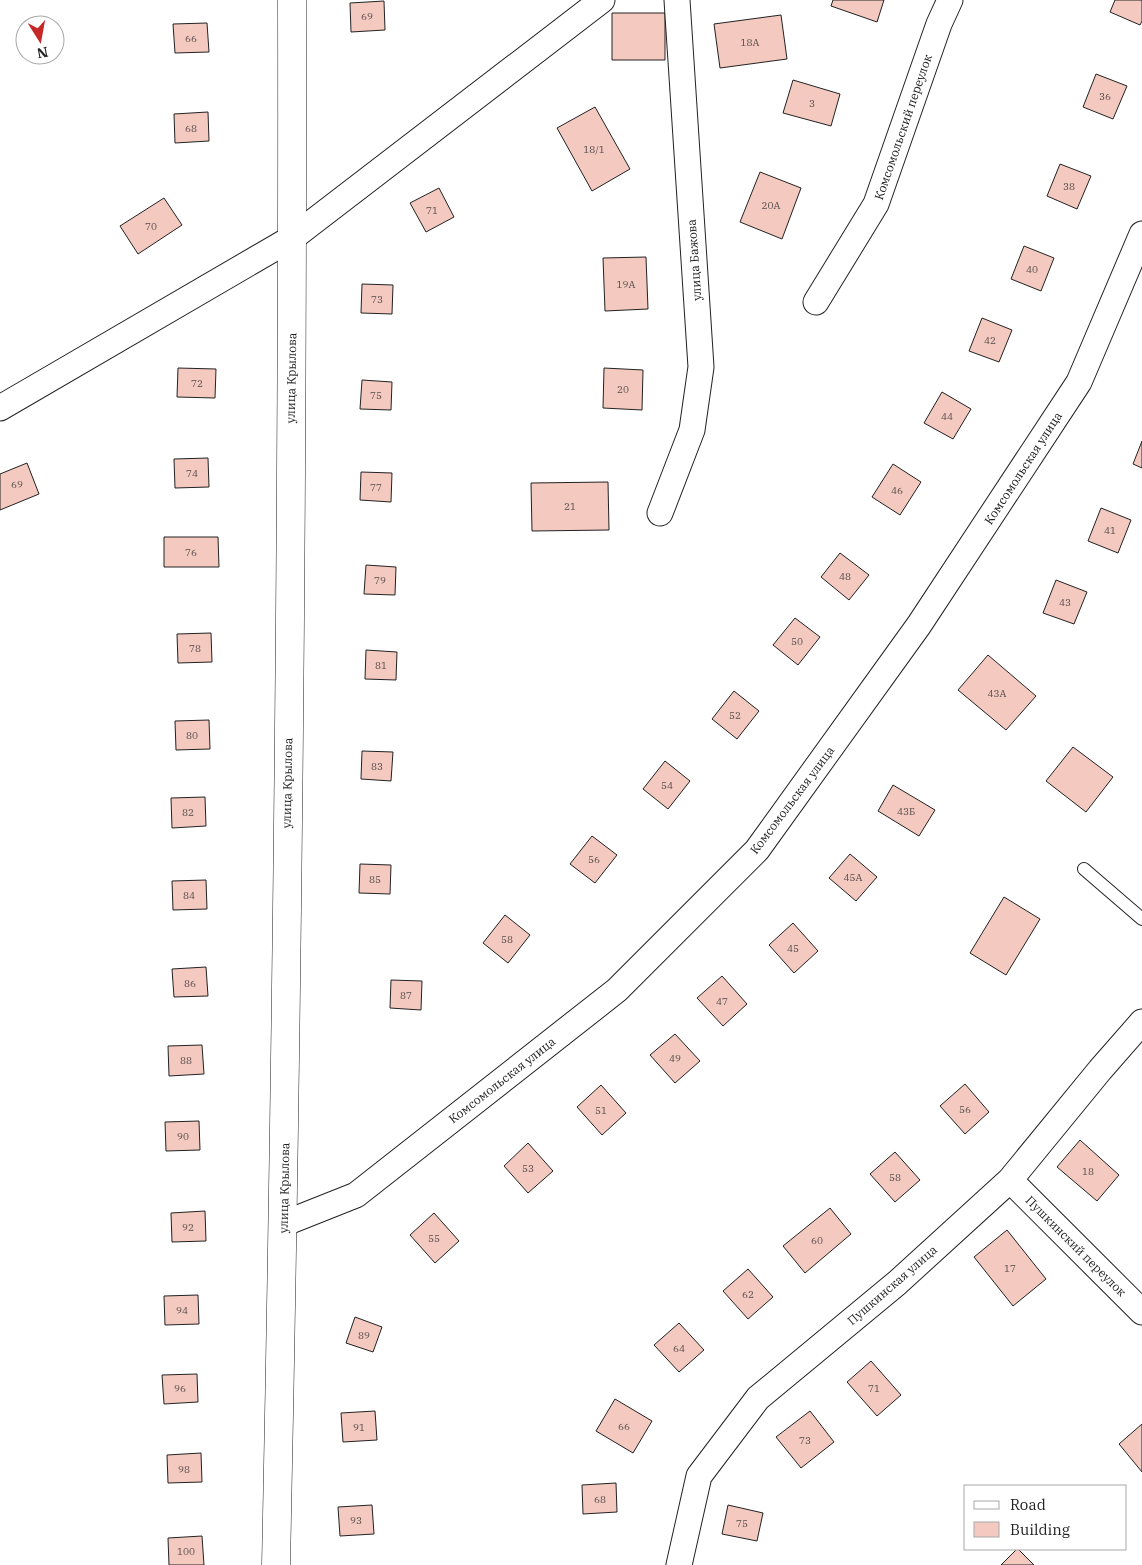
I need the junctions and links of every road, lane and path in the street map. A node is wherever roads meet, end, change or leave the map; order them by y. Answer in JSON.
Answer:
{"nodes":[{"id":1,"x":292,"y":0,"type":"edge"},
{"id":2,"x":602,"y":0,"type":"edge"},
{"id":3,"x":676,"y":0,"type":"edge"},
{"id":4,"x":950,"y":0,"type":"edge"},
{"id":5,"x":1142,"y":234,"type":"edge"},
{"id":6,"x":292,"y":238,"type":"junction"},
{"id":7,"x":816,"y":302,"type":"dead end"},
{"id":8,"x":0,"y":408,"type":"edge"},
{"id":9,"x":660,"y":513,"type":"dead end"},
{"id":10,"x":1084,"y":869,"type":"dead end"},
{"id":11,"x":1142,"y":919,"type":"edge"},
{"id":12,"x":1142,"y":1022,"type":"edge"},
{"id":13,"x":1010,"y":1180,"type":"junction"},
{"id":14,"x":283,"y":1224,"type":"junction"},
{"id":15,"x":1142,"y":1312,"type":"edge"},
{"id":16,"x":276,"y":1565,"type":"edge"},
{"id":17,"x":679,"y":1565,"type":"edge"}],
"edges":[{"from":1,"to":6,"type":"main road","name":"улица Крылова"},
{"from":2,"to":6,"type":"street"},
{"from":3,"to":9,"type":"street","name":"улица Бажова"},
{"from":4,"to":7,"type":"street","name":"Комсомольский переулок"},
{"from":5,"to":14,"type":"street","name":"Комсомольская улица"},
{"from":6,"to":8,"type":"street"},
{"from":6,"to":14,"type":"main road","name":"улица Крылова"},
{"from":10,"to":11,"type":"lane"},
{"from":12,"to":13,"type":"street","name":"Пушкинская улица"},
{"from":13,"to":15,"type":"street","name":"Пушкинский переулок"},
{"from":13,"to":17,"type":"street","name":"Пушкинская улица"},
{"from":14,"to":16,"type":"main road","name":"улица Крылова"}]}
